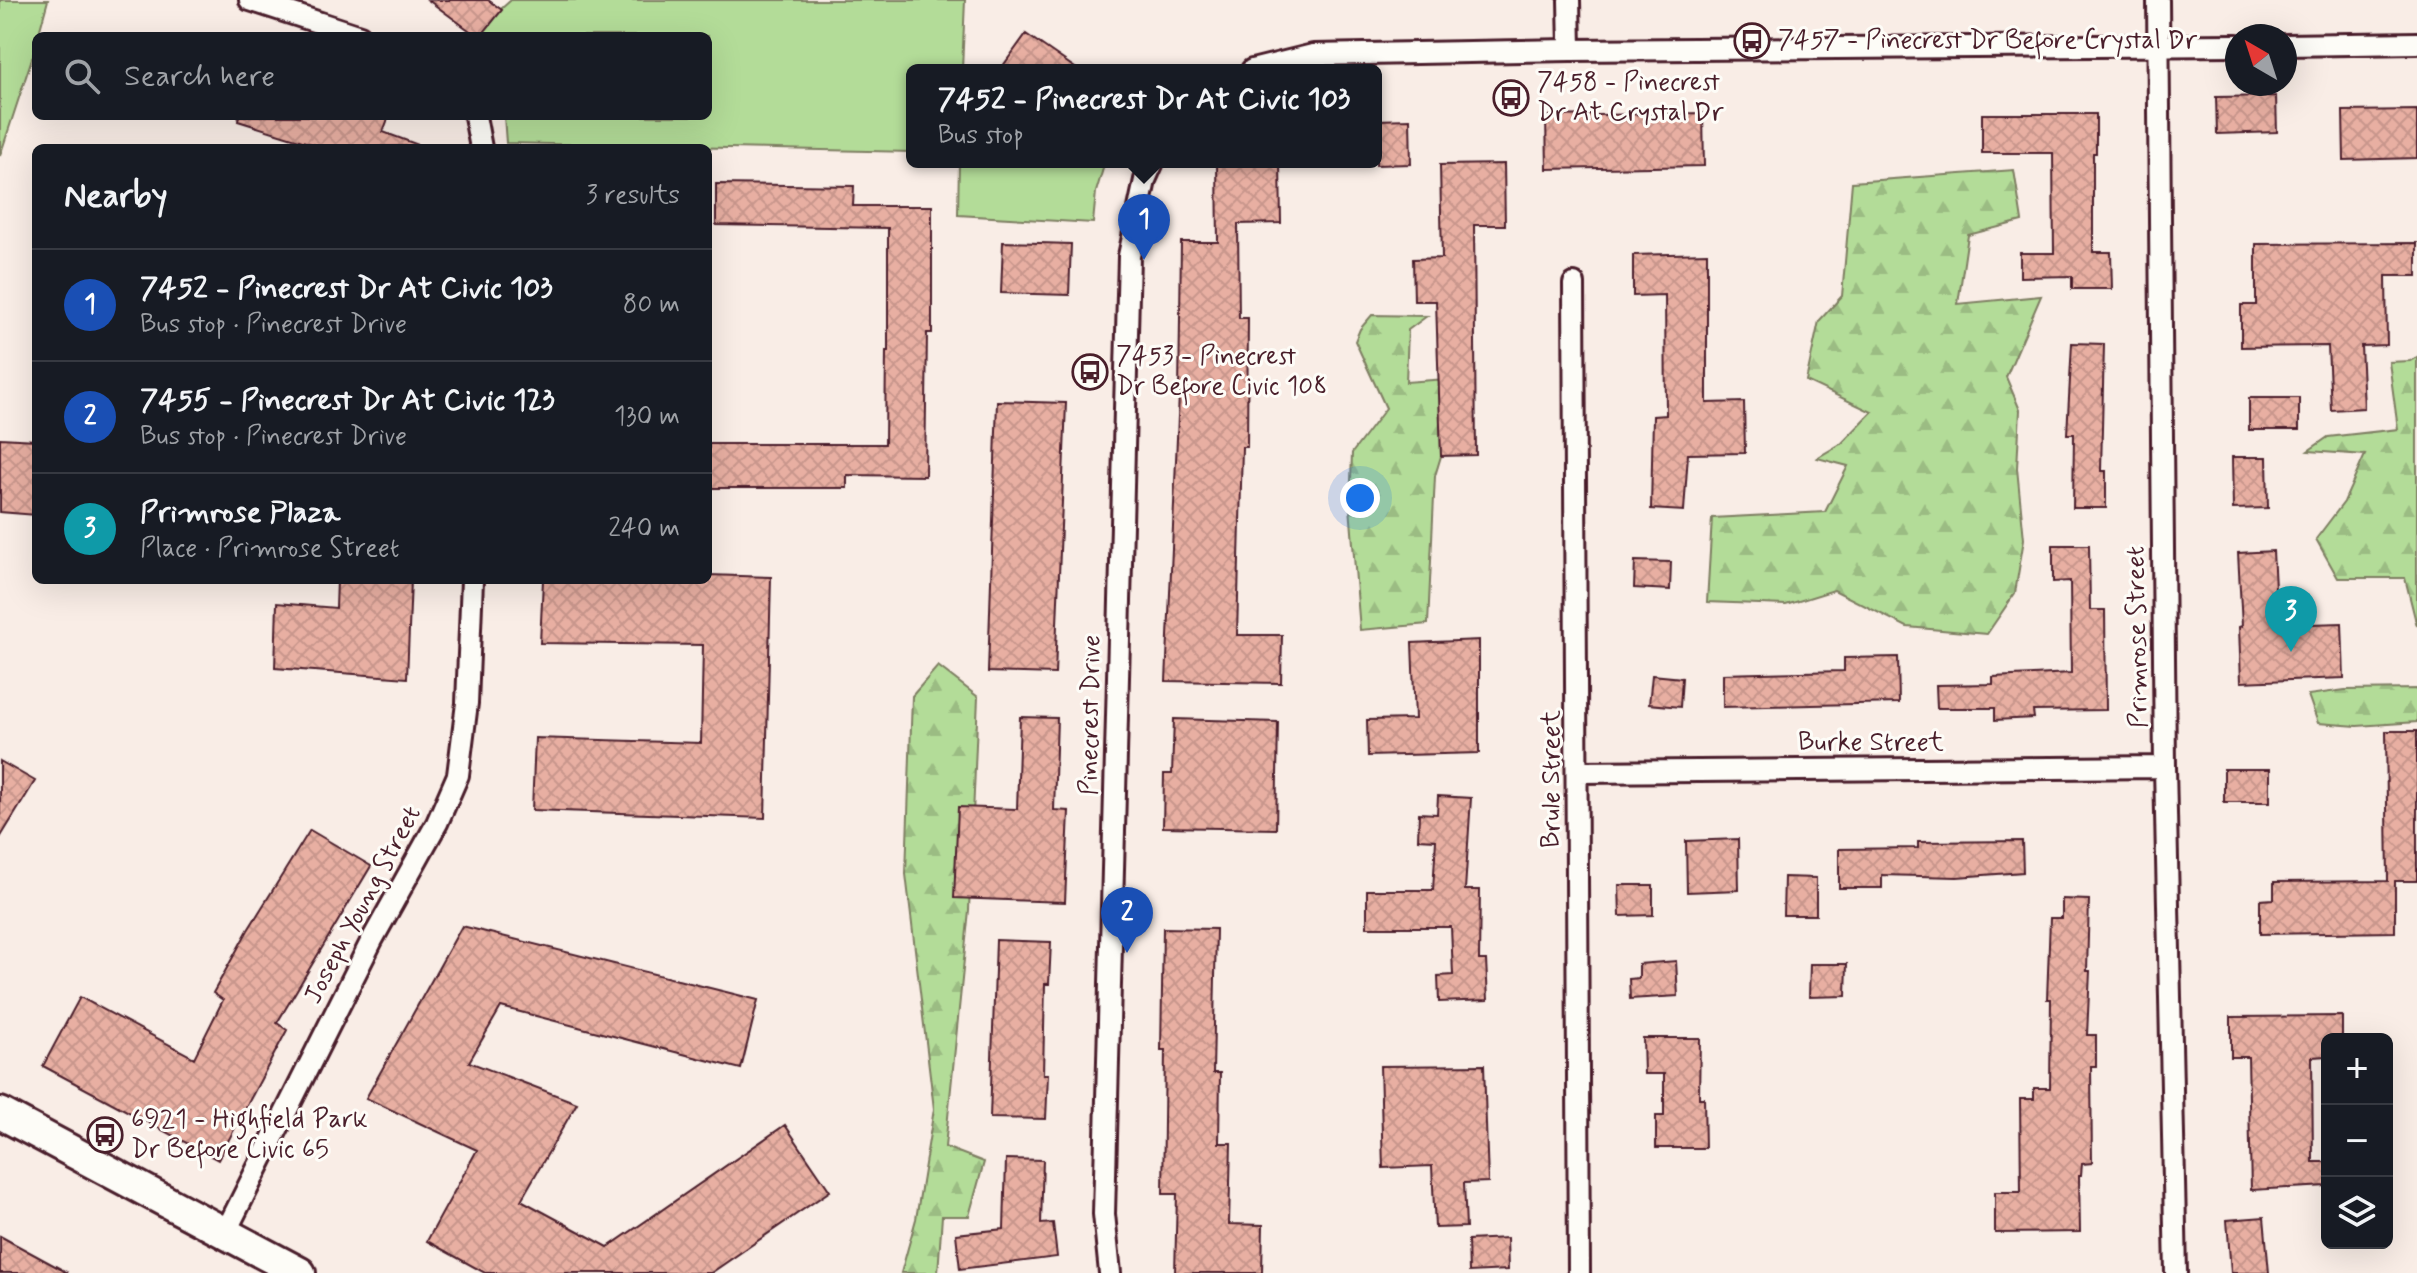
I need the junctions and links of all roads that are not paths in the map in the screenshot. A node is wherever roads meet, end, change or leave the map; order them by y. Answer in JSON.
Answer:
{"nodes":[{"id":1,"x":250,"y":0,"type":"edge"},
{"id":2,"x":1569,"y":0,"type":"edge"},
{"id":3,"x":2158,"y":0,"type":"edge"},
{"id":4,"x":348,"y":32,"type":"edge"},
{"id":5,"x":2417,"y":43,"type":"edge"},
{"id":6,"x":2225,"y":45,"type":"edge"},
{"id":7,"x":2297,"y":45,"type":"edge"},
{"id":8,"x":2158,"y":46,"type":"junction"},
{"id":9,"x":1570,"y":50,"type":"junction"},
{"id":10,"x":1276,"y":64,"type":"edge"},
{"id":11,"x":476,"y":120,"type":"edge"},
{"id":12,"x":480,"y":144,"type":"edge"},
{"id":13,"x":1150,"y":168,"type":"edge"},
{"id":14,"x":1574,"y":284,"type":"dead end"},
{"id":15,"x":472,"y":584,"type":"edge"},
{"id":16,"x":2165,"y":767,"type":"junction"},
{"id":17,"x":1578,"y":772,"type":"junction"},
{"id":18,"x":0,"y":1113,"type":"edge"},
{"id":19,"x":225,"y":1233,"type":"junction"},
{"id":20,"x":300,"y":1273,"type":"edge"},
{"id":21,"x":1110,"y":1273,"type":"edge"},
{"id":22,"x":1579,"y":1273,"type":"edge"},
{"id":23,"x":2176,"y":1273,"type":"edge"}],
"edges":[{"from":1,"to":4,"type":"street"},
{"from":2,"to":9,"type":"street"},
{"from":3,"to":8,"type":"street","name":"Primrose Street"},
{"from":5,"to":7,"type":"street"},
{"from":6,"to":8,"type":"street"},
{"from":8,"to":9,"type":"street"},
{"from":8,"to":16,"type":"street","name":"Primrose Street"},
{"from":9,"to":10,"type":"street"},
{"from":11,"to":12,"type":"street"},
{"from":13,"to":21,"type":"street","name":"Pinecrest Drive"},
{"from":14,"to":17,"type":"street","name":"Brule Street"},
{"from":15,"to":19,"type":"street","name":"Joseph Young Street"},
{"from":16,"to":17,"type":"street","name":"Burke Street"},
{"from":16,"to":23,"type":"street","name":"Primrose Street"},
{"from":17,"to":22,"type":"street","name":"Brule Street"},
{"from":18,"to":19,"type":"street"},
{"from":19,"to":20,"type":"street"}]}
